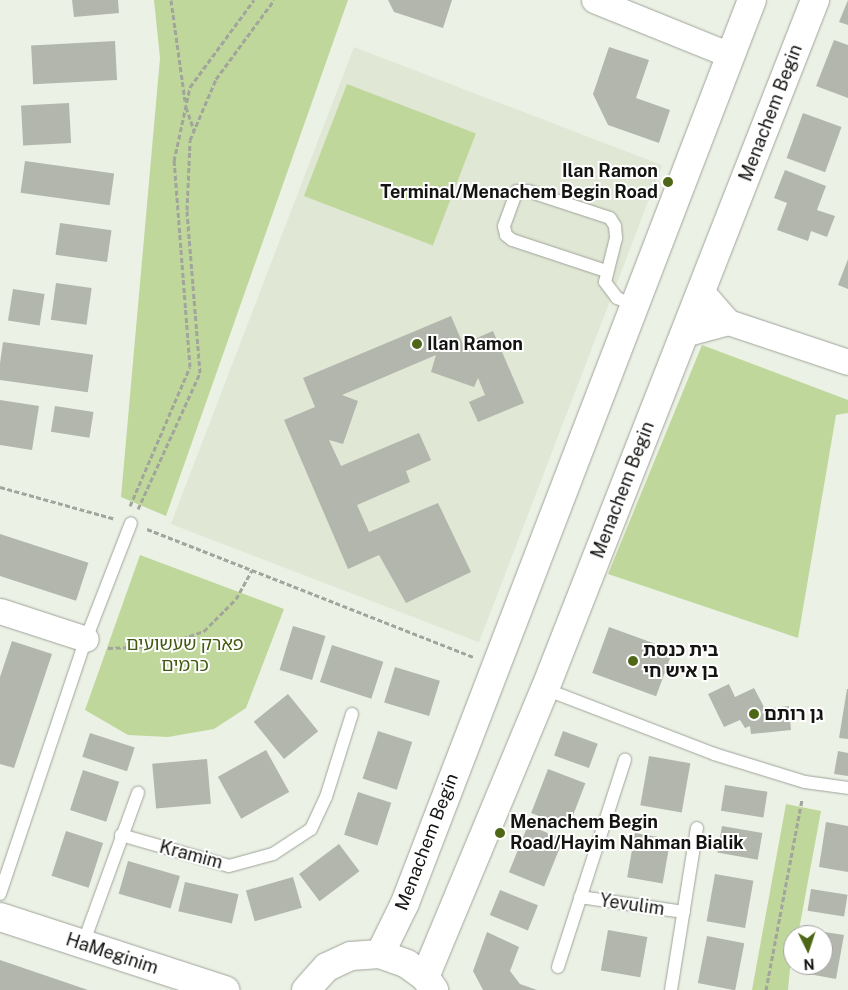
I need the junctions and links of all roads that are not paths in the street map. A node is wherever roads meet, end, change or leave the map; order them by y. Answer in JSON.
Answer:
{"nodes":[{"id":1,"x":594,"y":0,"type":"edge"},
{"id":2,"x":752,"y":0,"type":"edge"},
{"id":3,"x":816,"y":0,"type":"edge"},
{"id":4,"x":730,"y":55,"type":"junction"},
{"id":5,"x":606,"y":271,"type":"junction"},
{"id":6,"x":701,"y":291,"type":"junction"},
{"id":7,"x":634,"y":305,"type":"junction"},
{"id":8,"x":728,"y":322,"type":"junction"},
{"id":9,"x":684,"y":334,"type":"junction"},
{"id":10,"x":848,"y":362,"type":"edge"},
{"id":11,"x":127,"y":522,"type":"road end"},
{"id":12,"x":2,"y":618,"type":"edge"},
{"id":13,"x":86,"y":639,"type":"junction"},
{"id":14,"x":545,"y":689,"type":"junction"},
{"id":15,"x":352,"y":714,"type":"dead end"},
{"id":16,"x":625,"y":760,"type":"dead end"},
{"id":17,"x":848,"y":788,"type":"edge"},
{"id":18,"x":138,"y":793,"type":"dead end"},
{"id":19,"x":698,"y":828,"type":"dead end"},
{"id":20,"x":122,"y":836,"type":"junction"},
{"id":21,"x":0,"y":894,"type":"edge"},
{"id":22,"x":580,"y":897,"type":"junction"},
{"id":23,"x":684,"y":912,"type":"junction"},
{"id":24,"x":0,"y":917,"type":"edge"},
{"id":25,"x":83,"y":944,"type":"junction"},
{"id":26,"x":380,"y":954,"type":"junction"},
{"id":27,"x":558,"y":967,"type":"dead end"},
{"id":28,"x":429,"y":984,"type":"edge"},
{"id":29,"x":225,"y":990,"type":"edge"},
{"id":30,"x":306,"y":990,"type":"edge"},
{"id":31,"x":671,"y":990,"type":"edge"}],
"edges":[{"from":1,"to":4,"type":"street"},
{"from":2,"to":4,"type":"main road","name":"Menachem Begin"},
{"from":3,"to":6,"type":"main road","name":"Menachem Begin"},
{"from":4,"to":7,"type":"main road","name":"Menachem Begin"},
{"from":5,"to":5,"type":"lane"},
{"from":5,"to":7,"type":"lane"},
{"from":6,"to":8,"type":"street"},
{"from":6,"to":9,"type":"main road","name":"Menachem Begin"},
{"from":7,"to":26,"type":"main road","name":"Menachem Begin"},
{"from":8,"to":9,"type":"street"},
{"from":8,"to":10,"type":"street"},
{"from":9,"to":14,"type":"main road","name":"Menachem Begin"},
{"from":11,"to":13,"type":"lane"},
{"from":12,"to":13,"type":"street"},
{"from":13,"to":21,"type":"lane"},
{"from":14,"to":17,"type":"lane"},
{"from":14,"to":28,"type":"main road","name":"Menachem Begin"},
{"from":15,"to":20,"type":"lane","name":"Kramim"},
{"from":16,"to":22,"type":"lane","name":"Yevulim"},
{"from":18,"to":20,"type":"lane"},
{"from":19,"to":23,"type":"lane","name":"Yevulim"},
{"from":20,"to":25,"type":"lane"},
{"from":22,"to":23,"type":"lane","name":"Yevulim"},
{"from":22,"to":27,"type":"lane","name":"Yevulim"},
{"from":23,"to":31,"type":"lane","name":"Yevulim"},
{"from":24,"to":25,"type":"main road","name":"HaMeginim"},
{"from":25,"to":29,"type":"main road","name":"HaMeginim"},
{"from":26,"to":28,"type":"main road"},
{"from":26,"to":30,"type":"main road"}]}
